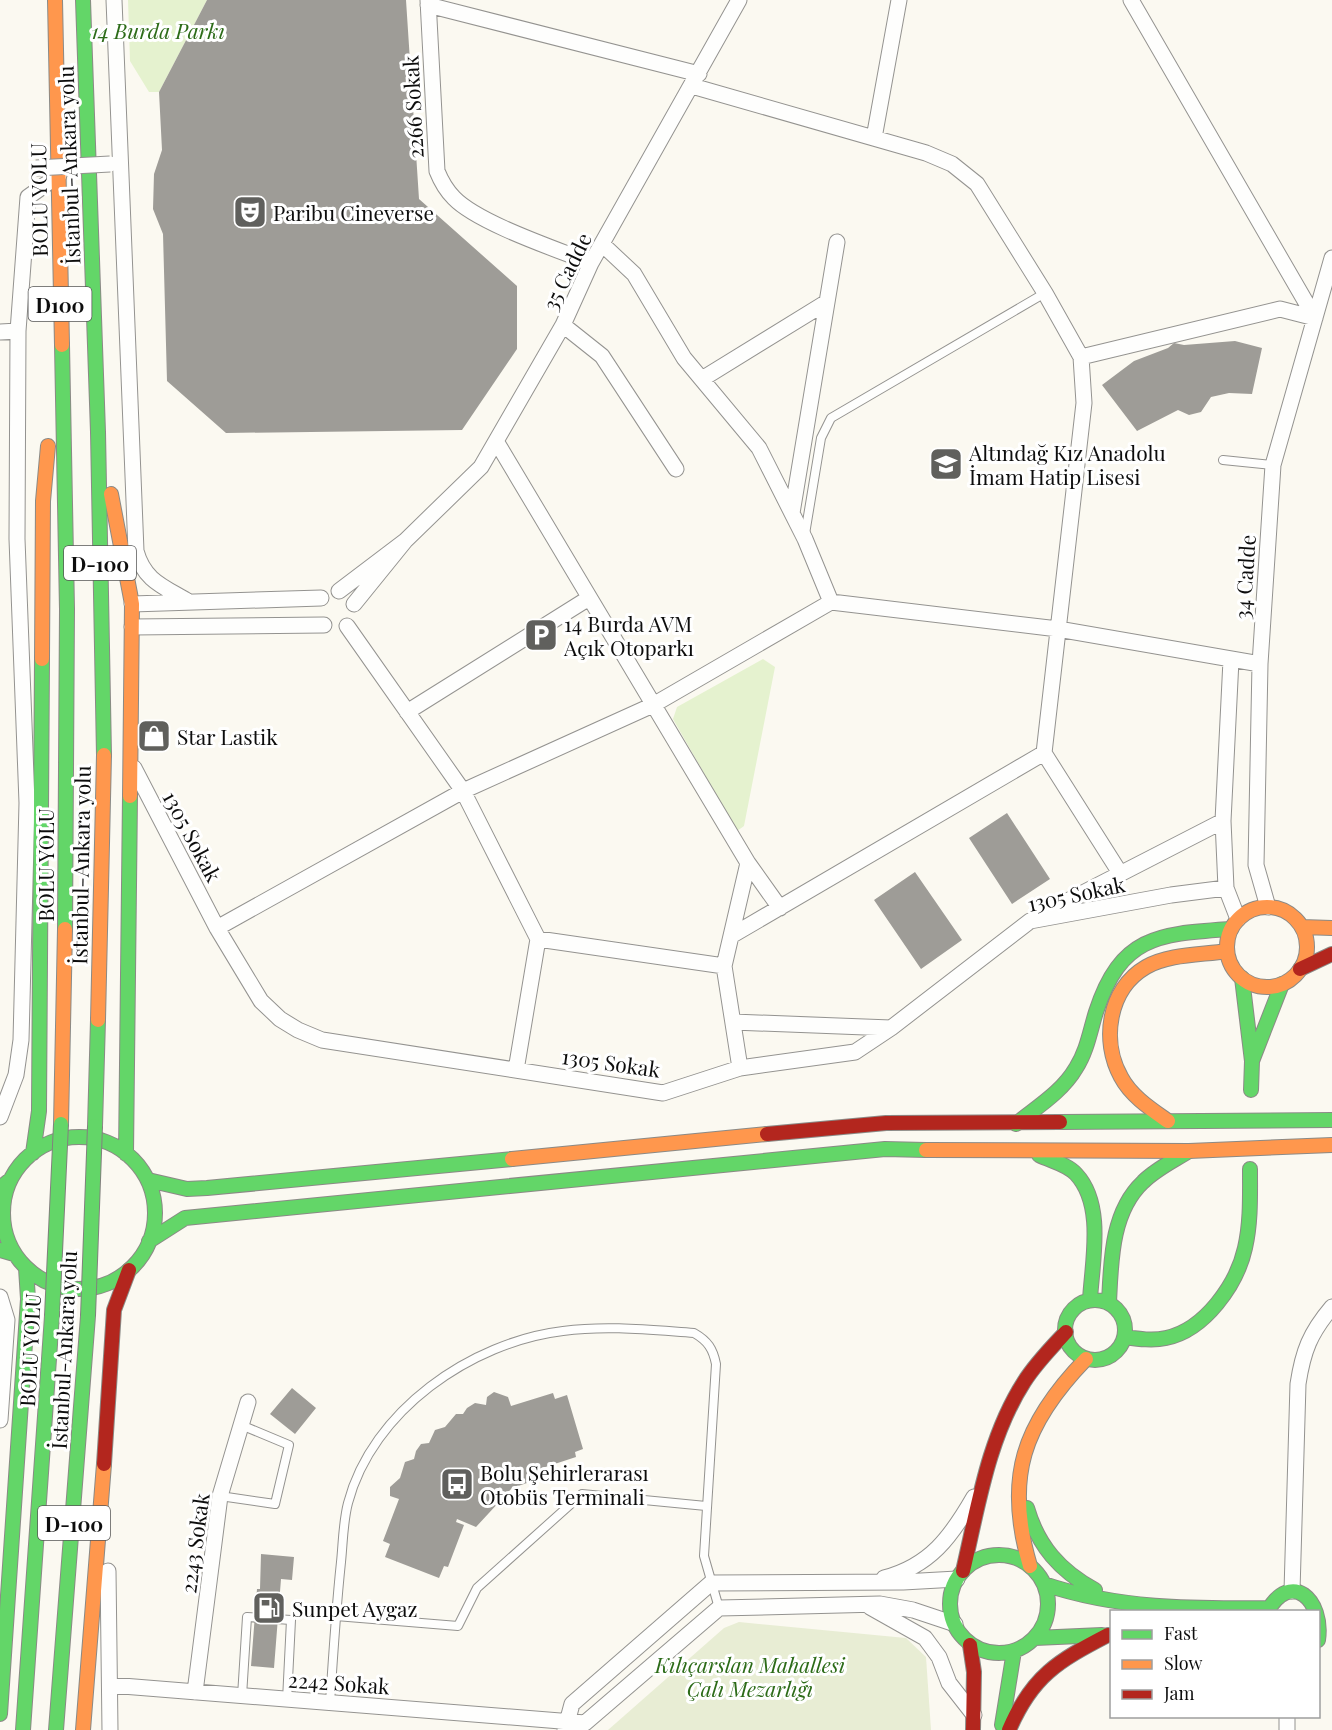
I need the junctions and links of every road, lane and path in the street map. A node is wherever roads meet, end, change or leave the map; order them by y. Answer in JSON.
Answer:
{"nodes":[{"id":1,"x":55,"y":0,"type":"edge"},
{"id":2,"x":83,"y":0,"type":"edge"},
{"id":3,"x":114,"y":0,"type":"edge"},
{"id":4,"x":739,"y":0,"type":"edge"},
{"id":5,"x":898,"y":0,"type":"edge"},
{"id":6,"x":1131,"y":0,"type":"edge"},
{"id":7,"x":428,"y":2,"type":"edge"},
{"id":8,"x":696,"y":80,"type":"junction"},
{"id":9,"x":874,"y":138,"type":"junction"},
{"id":10,"x":110,"y":164,"type":"dead end"},
{"id":11,"x":36,"y":168,"type":"dead end"},
{"id":12,"x":59,"y":175,"type":"junction"},
{"id":13,"x":837,"y":242,"type":"dead end"},
{"id":14,"x":602,"y":244,"type":"junction"},
{"id":15,"x":1332,"y":258,"type":"edge"},
{"id":16,"x":591,"y":263,"type":"junction"},
{"id":17,"x":1332,"y":290,"type":"edge"},
{"id":18,"x":1045,"y":293,"type":"junction"},
{"id":19,"x":827,"y":302,"type":"junction"},
{"id":20,"x":60,"y":310,"type":"junction"},
{"id":21,"x":1315,"y":318,"type":"junction"},
{"id":22,"x":563,"y":325,"type":"junction"},
{"id":23,"x":18,"y":331,"type":"junction"},
{"id":24,"x":0,"y":332,"type":"edge"},
{"id":25,"x":1081,"y":357,"type":"junction"},
{"id":26,"x":702,"y":378,"type":"junction"},
{"id":27,"x":98,"y":432,"type":"junction"},
{"id":28,"x":496,"y":441,"type":"junction"},
{"id":29,"x":1223,"y":460,"type":"dead end"},
{"id":30,"x":1273,"y":465,"type":"junction"},
{"id":31,"x":676,"y":469,"type":"dead end"},
{"id":32,"x":792,"y":513,"type":"junction"},
{"id":33,"x":805,"y":539,"type":"junction"},
{"id":34,"x":405,"y":541,"type":"junction"},
{"id":35,"x":339,"y":591,"type":"junction"},
{"id":36,"x":321,"y":598,"type":"junction"},
{"id":37,"x":589,"y":598,"type":"junction"},
{"id":38,"x":186,"y":600,"type":"junction"},
{"id":39,"x":831,"y":602,"type":"junction"},
{"id":40,"x":132,"y":604,"type":"junction"},
{"id":41,"x":354,"y":604,"type":"junction"},
{"id":42,"x":67,"y":609,"type":"joint"},
{"id":43,"x":324,"y":625,"type":"junction"},
{"id":44,"x":346,"y":626,"type":"junction"},
{"id":45,"x":132,"y":627,"type":"junction"},
{"id":46,"x":1058,"y":628,"type":"junction"},
{"id":47,"x":1231,"y":660,"type":"junction"},
{"id":48,"x":1260,"y":664,"type":"junction"},
{"id":49,"x":653,"y":705,"type":"junction"},
{"id":50,"x":407,"y":712,"type":"junction"},
{"id":51,"x":1044,"y":753,"type":"junction"},
{"id":52,"x":131,"y":763,"type":"junction"},
{"id":53,"x":463,"y":791,"type":"junction"},
{"id":54,"x":1223,"y":821,"type":"junction"},
{"id":55,"x":748,"y":863,"type":"junction"},
{"id":56,"x":1120,"y":873,"type":"junction"},
{"id":57,"x":1226,"y":888,"type":"junction"},
{"id":58,"x":1268,"y":906,"type":"junction"},
{"id":59,"x":780,"y":908,"type":"junction"},
{"id":60,"x":1030,"y":921,"type":"junction"},
{"id":61,"x":1234,"y":924,"type":"junction"},
{"id":62,"x":1302,"y":927,"type":"junction"},
{"id":63,"x":217,"y":928,"type":"junction"},
{"id":64,"x":1332,"y":928,"type":"edge"},
{"id":65,"x":731,"y":936,"type":"junction"},
{"id":66,"x":538,"y":939,"type":"junction"},
{"id":67,"x":1227,"y":951,"type":"junction"},
{"id":68,"x":1332,"y":954,"type":"edge"},
{"id":69,"x":724,"y":966,"type":"junction"},
{"id":70,"x":1300,"y":969,"type":"junction"},
{"id":71,"x":1242,"y":978,"type":"junction"},
{"id":72,"x":1282,"y":984,"type":"junction"},
{"id":73,"x":733,"y":1022,"type":"junction"},
{"id":74,"x":891,"y":1028,"type":"junction"},
{"id":75,"x":1252,"y":1061,"type":"junction"},
{"id":76,"x":740,"y":1068,"type":"junction"},
{"id":77,"x":516,"y":1070,"type":"junction"},
{"id":78,"x":1251,"y":1090,"type":"dead end"},
{"id":79,"x":0,"y":1117,"type":"edge"},
{"id":80,"x":1332,"y":1120,"type":"edge"},
{"id":81,"x":1168,"y":1121,"type":"junction"},
{"id":82,"x":1016,"y":1124,"type":"junction"},
{"id":83,"x":1332,"y":1145,"type":"edge"},
{"id":84,"x":1189,"y":1151,"type":"junction"},
{"id":85,"x":1032,"y":1152,"type":"junction"},
{"id":86,"x":33,"y":1153,"type":"junction"},
{"id":87,"x":126,"y":1154,"type":"junction"},
{"id":88,"x":1250,"y":1169,"type":"dead end"},
{"id":89,"x":147,"y":1180,"type":"junction"},
{"id":90,"x":5,"y":1184,"type":"edge"},
{"id":91,"x":149,"y":1241,"type":"junction"},
{"id":92,"x":0,"y":1250,"type":"edge"},
{"id":93,"x":14,"y":1254,"type":"junction"},
{"id":94,"x":26,"y":1268,"type":"junction"},
{"id":95,"x":129,"y":1270,"type":"junction"},
{"id":96,"x":0,"y":1297,"type":"edge"},
{"id":97,"x":1090,"y":1300,"type":"junction"},
{"id":98,"x":1110,"y":1303,"type":"junction"},
{"id":99,"x":1332,"y":1307,"type":"edge"},
{"id":100,"x":1066,"y":1332,"type":"junction"},
{"id":101,"x":1125,"y":1337,"type":"junction"},
{"id":102,"x":1086,"y":1359,"type":"junction"},
{"id":103,"x":248,"y":1402,"type":"dead end"},
{"id":104,"x":0,"y":1419,"type":"edge"},
{"id":105,"x":241,"y":1425,"type":"junction"},
{"id":106,"x":987,"y":1474,"type":"junction"},
{"id":107,"x":1018,"y":1480,"type":"junction"},
{"id":108,"x":220,"y":1496,"type":"junction"},
{"id":109,"x":706,"y":1506,"type":"junction"},
{"id":110,"x":99,"y":1541,"type":"junction"},
{"id":111,"x":1030,"y":1566,"type":"junction"},
{"id":112,"x":960,"y":1575,"type":"junction"},
{"id":113,"x":864,"y":1582,"type":"junction"},
{"id":114,"x":711,"y":1583,"type":"junction"},
{"id":115,"x":1044,"y":1584,"type":"junction"},
{"id":116,"x":1292,"y":1591,"type":"junction"},
{"id":117,"x":862,"y":1603,"type":"junction"},
{"id":118,"x":1125,"y":1605,"type":"junction"},
{"id":119,"x":719,"y":1608,"type":"junction"},
{"id":120,"x":1268,"y":1610,"type":"edge"},
{"id":121,"x":1328,"y":1615,"type":"edge"},
{"id":122,"x":336,"y":1616,"type":"junction"},
{"id":123,"x":955,"y":1624,"type":"junction"},
{"id":124,"x":1110,"y":1635,"type":"edge"},
{"id":125,"x":1324,"y":1637,"type":"edge"},
{"id":126,"x":1035,"y":1638,"type":"junction"},
{"id":127,"x":970,"y":1645,"type":"junction"},
{"id":128,"x":1014,"y":1651,"type":"junction"},
{"id":129,"x":110,"y":1685,"type":"junction"},
{"id":130,"x":195,"y":1692,"type":"junction"},
{"id":131,"x":242,"y":1696,"type":"junction"},
{"id":132,"x":287,"y":1700,"type":"junction"},
{"id":133,"x":330,"y":1703,"type":"junction"},
{"id":134,"x":0,"y":1714,"type":"edge"},
{"id":135,"x":974,"y":1723,"type":"edge"},
{"id":136,"x":565,"y":1725,"type":"edge"},
{"id":137,"x":23,"y":1730,"type":"edge"},
{"id":138,"x":56,"y":1730,"type":"edge"},
{"id":139,"x":82,"y":1730,"type":"edge"},
{"id":140,"x":110,"y":1730,"type":"edge"},
{"id":141,"x":1002,"y":1730,"type":"edge"},
{"id":142,"x":1009,"y":1730,"type":"edge"}],
"edges":[{"from":1,"to":12,"type":"main road","name":"BOLU YOLU","number":"D100"},
{"from":2,"to":27,"type":"main road","name":"İstanbul-Ankara yolu","number":"D-100"},
{"from":3,"to":38,"type":"street"},
{"from":4,"to":8,"type":"street","name":"35 Cadde"},
{"from":5,"to":9,"type":"street"},
{"from":6,"to":21,"type":"street"},
{"from":7,"to":8,"type":"street"},
{"from":7,"to":16,"type":"street","name":"2266 Sokak"},
{"from":8,"to":9,"type":"street"},
{"from":8,"to":14,"type":"street","name":"35 Cadde"},
{"from":9,"to":18,"type":"street"},
{"from":10,"to":11,"type":"street","bridge":true},
{"from":12,"to":20,"type":"main road","name":"BOLU YOLU","number":"D100"},
{"from":12,"to":23,"type":"street"},
{"from":13,"to":19,"type":"street"},
{"from":14,"to":16,"type":"street","name":"35 Cadde"},
{"from":14,"to":26,"type":"street"},
{"from":15,"to":21,"type":"street","name":"34 Cadde"},
{"from":16,"to":22,"type":"street","name":"35 Cadde"},
{"from":17,"to":21,"type":"street"},
{"from":18,"to":25,"type":"street"},
{"from":18,"to":33,"type":"lane"},
{"from":19,"to":26,"type":"street"},
{"from":19,"to":32,"type":"street"},
{"from":20,"to":42,"type":"main road","name":"BOLU YOLU","number":"D100"},
{"from":20,"to":86,"type":"main road"},
{"from":21,"to":25,"type":"street"},
{"from":21,"to":30,"type":"street","name":"34 Cadde"},
{"from":22,"to":28,"type":"street","name":"35 Cadde"},
{"from":22,"to":31,"type":"street"},
{"from":23,"to":24,"type":"street"},
{"from":23,"to":79,"type":"street"},
{"from":25,"to":46,"type":"street"},
{"from":26,"to":32,"type":"street"},
{"from":27,"to":40,"type":"main road"},
{"from":27,"to":138,"type":"main road","name":"İstanbul-Ankara yolu","number":"D-100","bridge":true},
{"from":28,"to":34,"type":"street","name":"35 Cadde"},
{"from":28,"to":37,"type":"street"},
{"from":29,"to":30,"type":"lane"},
{"from":30,"to":48,"type":"street","name":"34 Cadde"},
{"from":32,"to":33,"type":"street"},
{"from":33,"to":39,"type":"street"},
{"from":34,"to":35,"type":"street"},
{"from":34,"to":41,"type":"street"},
{"from":35,"to":36,"type":"street"},
{"from":35,"to":41,"type":"street"},
{"from":36,"to":38,"type":"street"},
{"from":36,"to":43,"type":"street"},
{"from":37,"to":49,"type":"street"},
{"from":37,"to":50,"type":"street"},
{"from":38,"to":40,"type":"street"},
{"from":39,"to":46,"type":"street"},
{"from":39,"to":49,"type":"street"},
{"from":40,"to":45,"type":"main road"},
{"from":41,"to":44,"type":"street"},
{"from":42,"to":137,"type":"main road","name":"BOLU YOLU","number":"D-100","bridge":true},
{"from":43,"to":44,"type":"street"},
{"from":43,"to":45,"type":"street"},
{"from":44,"to":50,"type":"street"},
{"from":45,"to":52,"type":"main road"},
{"from":46,"to":47,"type":"street"},
{"from":46,"to":51,"type":"street"},
{"from":47,"to":48,"type":"street"},
{"from":47,"to":54,"type":"street"},
{"from":48,"to":58,"type":"street","name":"34 Cadde"},
{"from":49,"to":53,"type":"street"},
{"from":49,"to":55,"type":"street"},
{"from":50,"to":53,"type":"street"},
{"from":51,"to":56,"type":"street"},
{"from":51,"to":59,"type":"street"},
{"from":52,"to":63,"type":"street","name":"1305 Sokak"},
{"from":52,"to":87,"type":"main road"},
{"from":53,"to":63,"type":"street"},
{"from":53,"to":66,"type":"street"},
{"from":54,"to":56,"type":"street"},
{"from":54,"to":57,"type":"street"},
{"from":55,"to":59,"type":"street"},
{"from":55,"to":65,"type":"street"},
{"from":56,"to":60,"type":"street"},
{"from":57,"to":60,"type":"street","name":"1305 Sokak"},
{"from":57,"to":61,"type":"street"},
{"from":58,"to":61,"type":"main road"},
{"from":58,"to":62,"type":"main road"},
{"from":59,"to":65,"type":"street"},
{"from":60,"to":74,"type":"street","name":"1305 Sokak"},
{"from":61,"to":67,"type":"main road"},
{"from":61,"to":82,"type":"main road"},
{"from":62,"to":64,"type":"main road"},
{"from":62,"to":70,"type":"main road"},
{"from":63,"to":77,"type":"street","name":"1305 Sokak"},
{"from":65,"to":69,"type":"street"},
{"from":66,"to":69,"type":"street"},
{"from":66,"to":77,"type":"street"},
{"from":67,"to":71,"type":"main road"},
{"from":67,"to":81,"type":"main road"},
{"from":68,"to":70,"type":"main road"},
{"from":69,"to":73,"type":"street"},
{"from":70,"to":72,"type":"main road"},
{"from":71,"to":72,"type":"main road"},
{"from":71,"to":75,"type":"main road"},
{"from":72,"to":75,"type":"main road"},
{"from":73,"to":74,"type":"street"},
{"from":73,"to":76,"type":"street"},
{"from":74,"to":76,"type":"street","name":"1305 Sokak"},
{"from":75,"to":78,"type":"main road"},
{"from":76,"to":77,"type":"street","name":"1305 Sokak"},
{"from":80,"to":81,"type":"main road"},
{"from":81,"to":82,"type":"main road"},
{"from":82,"to":89,"type":"main road"},
{"from":83,"to":84,"type":"main road"},
{"from":84,"to":85,"type":"main road"},
{"from":84,"to":98,"type":"main road"},
{"from":85,"to":91,"type":"main road"},
{"from":85,"to":97,"type":"main road"},
{"from":86,"to":87,"type":"main road"},
{"from":86,"to":90,"type":"main road"},
{"from":87,"to":89,"type":"main road"},
{"from":88,"to":101,"type":"main road"},
{"from":89,"to":91,"type":"main road"},
{"from":90,"to":93,"type":"main road"},
{"from":91,"to":95,"type":"main road"},
{"from":92,"to":93,"type":"main road"},
{"from":93,"to":94,"type":"main road"},
{"from":94,"to":95,"type":"main road"},
{"from":94,"to":134,"type":"main road"},
{"from":95,"to":110,"type":"main road"},
{"from":96,"to":104,"type":"street"},
{"from":97,"to":98,"type":"main road"},
{"from":97,"to":100,"type":"main road"},
{"from":98,"to":101,"type":"main road"},
{"from":99,"to":116,"type":"street"},
{"from":100,"to":102,"type":"main road"},
{"from":100,"to":106,"type":"main road"},
{"from":101,"to":102,"type":"main road"},
{"from":102,"to":107,"type":"main road"},
{"from":103,"to":105,"type":"street","name":"2243 Sokak"},
{"from":105,"to":108,"type":"street","name":"2243 Sokak"},
{"from":105,"to":108,"type":"lane"},
{"from":106,"to":112,"type":"main road"},
{"from":106,"to":113,"type":"street"},
{"from":107,"to":111,"type":"main road"},
{"from":107,"to":118,"type":"main road"},
{"from":108,"to":130,"type":"street","name":"2243 Sokak"},
{"from":109,"to":114,"type":"lane"},
{"from":109,"to":122,"type":"lane"},
{"from":109,"to":122,"type":"lane"},
{"from":110,"to":129,"type":"street"},
{"from":110,"to":139,"type":"main road"},
{"from":111,"to":112,"type":"main road"},
{"from":111,"to":115,"type":"main road"},
{"from":112,"to":113,"type":"street"},
{"from":112,"to":123,"type":"main road"},
{"from":113,"to":114,"type":"street"},
{"from":114,"to":119,"type":"lane"},
{"from":114,"to":136,"type":"street"},
{"from":115,"to":118,"type":"main road"},
{"from":115,"to":126,"type":"main road"},
{"from":116,"to":120,"type":"main road"},
{"from":116,"to":121,"type":"main road"},
{"from":117,"to":119,"type":"street"},
{"from":117,"to":123,"type":"street"},
{"from":117,"to":135,"type":"street"},
{"from":118,"to":120,"type":"main road"},
{"from":119,"to":136,"type":"street","name":"2242 Sokak"},
{"from":121,"to":125,"type":"main road"},
{"from":122,"to":133,"type":"lane"},
{"from":123,"to":127,"type":"main road"},
{"from":124,"to":126,"type":"main road"},
{"from":124,"to":142,"type":"main road"},
{"from":126,"to":128,"type":"main road"},
{"from":127,"to":128,"type":"main road"},
{"from":127,"to":135,"type":"main road"},
{"from":128,"to":141,"type":"main road"},
{"from":129,"to":130,"type":"street","name":"2242 Sokak"},
{"from":129,"to":140,"type":"street"},
{"from":130,"to":131,"type":"street","name":"2242 Sokak"},
{"from":131,"to":132,"type":"street","name":"2242 Sokak"},
{"from":131,"to":132,"type":"lane"},
{"from":132,"to":133,"type":"street","name":"2242 Sokak"},
{"from":133,"to":136,"type":"street","name":"2242 Sokak"}]}
